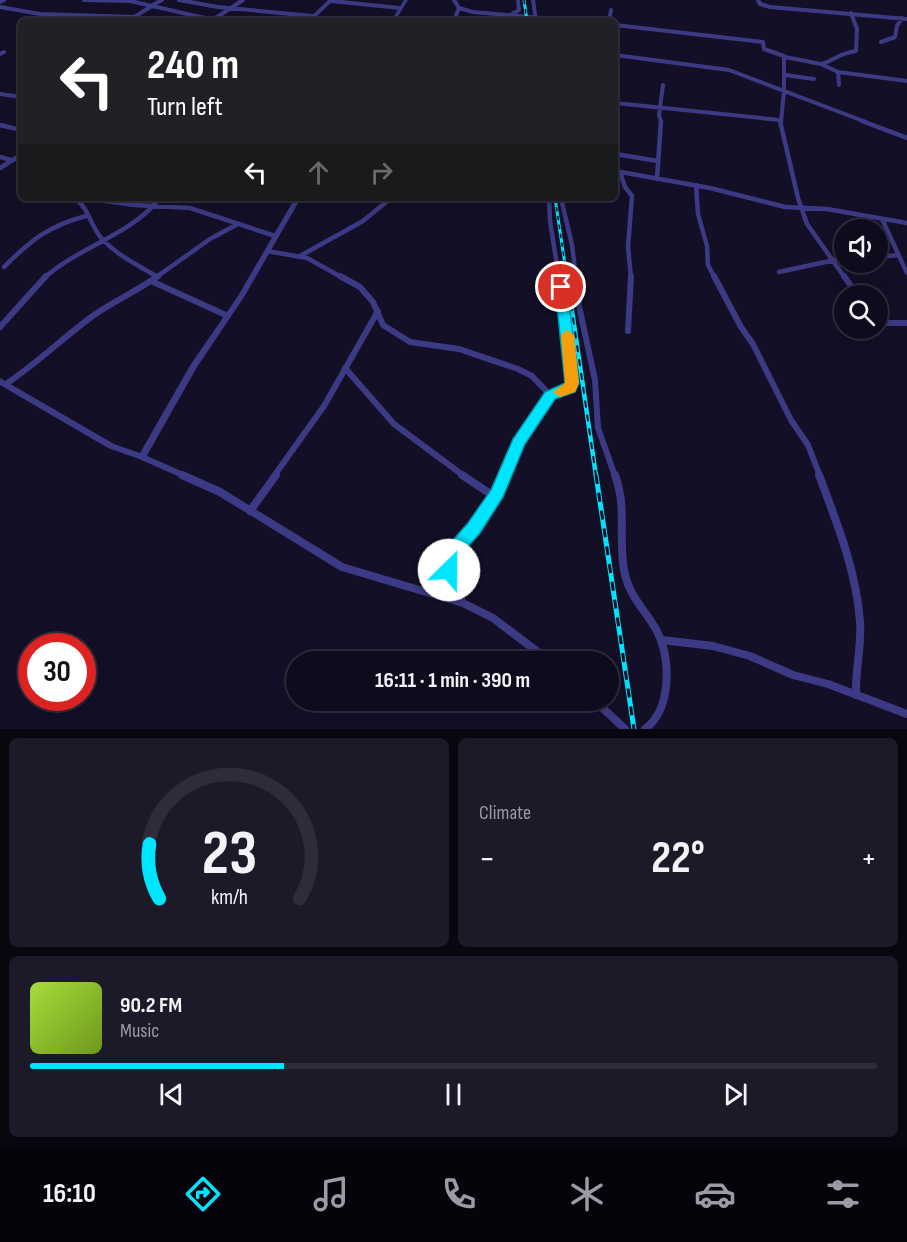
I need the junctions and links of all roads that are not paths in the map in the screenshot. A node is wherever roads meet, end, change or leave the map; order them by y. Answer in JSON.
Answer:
{"nodes":[{"id":1,"x":84,"y":0,"type":"edge"},
{"id":2,"x":126,"y":0,"type":"edge"},
{"id":3,"x":162,"y":0,"type":"edge"},
{"id":4,"x":179,"y":0,"type":"edge"},
{"id":5,"x":243,"y":0,"type":"edge"},
{"id":6,"x":331,"y":0,"type":"edge"},
{"id":7,"x":406,"y":0,"type":"edge"},
{"id":8,"x":454,"y":0,"type":"edge"},
{"id":9,"x":518,"y":0,"type":"edge"},
{"id":10,"x":533,"y":0,"type":"edge"},
{"id":11,"x":757,"y":0,"type":"edge"},
{"id":12,"x":131,"y":1,"type":"edge"},
{"id":13,"x":152,"y":6,"type":"junction"},
{"id":14,"x":0,"y":7,"type":"edge"},
{"id":15,"x":231,"y":8,"type":"junction"},
{"id":16,"x":400,"y":8,"type":"junction"},
{"id":17,"x":459,"y":8,"type":"junction"},
{"id":18,"x":611,"y":10,"type":"dead end"},
{"id":19,"x":851,"y":13,"type":"junction"},
{"id":20,"x":190,"y":15,"type":"junction"},
{"id":21,"x":510,"y":15,"type":"junction"},
{"id":22,"x":134,"y":17,"type":"joint"},
{"id":23,"x":185,"y":18,"type":"edge"},
{"id":24,"x":202,"y":18,"type":"edge"},
{"id":25,"x":218,"y":18,"type":"edge"},
{"id":26,"x":311,"y":18,"type":"edge"},
{"id":27,"x":395,"y":18,"type":"edge"},
{"id":28,"x":455,"y":18,"type":"edge"},
{"id":29,"x":515,"y":18,"type":"edge"},
{"id":30,"x":530,"y":18,"type":"edge"},
{"id":31,"x":536,"y":18,"type":"edge"},
{"id":32,"x":610,"y":18,"type":"edge"},
{"id":33,"x":905,"y":19,"type":"edge"},
{"id":34,"x":618,"y":25,"type":"edge"},
{"id":35,"x":881,"y":42,"type":"dead end"},
{"id":36,"x":618,"y":55,"type":"edge"},
{"id":37,"x":785,"y":57,"type":"junction"},
{"id":38,"x":822,"y":64,"type":"junction"},
{"id":39,"x":838,"y":72,"type":"junction"},
{"id":40,"x":785,"y":75,"type":"junction"},
{"id":41,"x":814,"y":79,"type":"dead end"},
{"id":42,"x":907,"y":81,"type":"edge"},
{"id":43,"x":663,"y":85,"type":"dead end"},
{"id":44,"x":839,"y":85,"type":"dead end"},
{"id":45,"x":784,"y":91,"type":"junction"},
{"id":46,"x":0,"y":94,"type":"edge"},
{"id":47,"x":10,"y":96,"type":"junction"},
{"id":48,"x":18,"y":97,"type":"edge"},
{"id":49,"x":4,"y":100,"type":"dead end"},
{"id":50,"x":618,"y":103,"type":"edge"},
{"id":51,"x":661,"y":108,"type":"junction"},
{"id":52,"x":780,"y":120,"type":"junction"},
{"id":53,"x":0,"y":125,"type":"edge"},
{"id":54,"x":18,"y":128,"type":"edge"},
{"id":55,"x":907,"y":138,"type":"edge"},
{"id":56,"x":618,"y":154,"type":"edge"},
{"id":57,"x":18,"y":156,"type":"edge"},
{"id":58,"x":0,"y":157,"type":"edge"},
{"id":59,"x":11,"y":160,"type":"junction"},
{"id":60,"x":658,"y":161,"type":"junction"},
{"id":61,"x":0,"y":168,"type":"edge"},
{"id":62,"x":618,"y":172,"type":"edge"},
{"id":63,"x":618,"y":174,"type":"edge"},
{"id":64,"x":657,"y":179,"type":"junction"},
{"id":65,"x":696,"y":185,"type":"junction"},
{"id":66,"x":79,"y":201,"type":"edge"},
{"id":67,"x":103,"y":201,"type":"edge"},
{"id":68,"x":158,"y":201,"type":"edge"},
{"id":69,"x":296,"y":201,"type":"edge"},
{"id":70,"x":388,"y":201,"type":"edge"},
{"id":71,"x":549,"y":201,"type":"edge"},
{"id":72,"x":562,"y":201,"type":"edge"},
{"id":73,"x":154,"y":206,"type":"junction"},
{"id":74,"x":802,"y":208,"type":"junction"},
{"id":75,"x":86,"y":216,"type":"junction"},
{"id":76,"x":882,"y":219,"type":"edge"},
{"id":77,"x":888,"y":220,"type":"edge"},
{"id":78,"x":907,"y":223,"type":"edge"},
{"id":79,"x":236,"y":225,"type":"junction"},
{"id":80,"x":888,"y":232,"type":"edge"},
{"id":81,"x":275,"y":236,"type":"junction"},
{"id":82,"x":105,"y":242,"type":"junction"},
{"id":83,"x":267,"y":251,"type":"junction"},
{"id":84,"x":898,"y":255,"type":"junction"},
{"id":85,"x":300,"y":256,"type":"junction"},
{"id":86,"x":888,"y":256,"type":"edge"},
{"id":87,"x":834,"y":259,"type":"joint"},
{"id":88,"x":4,"y":267,"type":"dead end"},
{"id":89,"x":779,"y":272,"type":"dead end"},
{"id":90,"x":907,"y":273,"type":"edge"},
{"id":91,"x":153,"y":279,"type":"junction"},
{"id":92,"x":378,"y":311,"type":"junction"},
{"id":93,"x":228,"y":316,"type":"junction"},
{"id":94,"x":888,"y":323,"type":"edge"},
{"id":95,"x":907,"y":323,"type":"edge"},
{"id":96,"x":0,"y":327,"type":"edge"},
{"id":97,"x":628,"y":331,"type":"dead end"},
{"id":98,"x":345,"y":368,"type":"junction"},
{"id":99,"x":3,"y":382,"type":"edge"},
{"id":100,"x":550,"y":395,"type":"junction"},
{"id":101,"x":142,"y":458,"type":"junction"},
{"id":102,"x":495,"y":497,"type":"junction"},
{"id":103,"x":250,"y":511,"type":"junction"},
{"id":104,"x":463,"y":603,"type":"junction"},
{"id":105,"x":662,"y":640,"type":"junction"},
{"id":106,"x":536,"y":651,"type":"edge"},
{"id":107,"x":856,"y":695,"type":"junction"},
{"id":108,"x":606,"y":711,"type":"edge"},
{"id":109,"x":907,"y":714,"type":"edge"},
{"id":110,"x":626,"y":729,"type":"edge"},
{"id":111,"x":645,"y":729,"type":"edge"}],
"edges":[{"from":1,"to":12,"type":"street"},
{"from":2,"to":12,"type":"street"},
{"from":3,"to":13,"type":"street"},
{"from":4,"to":15,"type":"street"},
{"from":5,"to":15,"type":"street"},
{"from":6,"to":16,"type":"street"},
{"from":6,"to":26,"type":"street"},
{"from":7,"to":16,"type":"street"},
{"from":8,"to":17,"type":"street"},
{"from":9,"to":21,"type":"street"},
{"from":10,"to":31,"type":"street"},
{"from":11,"to":19,"type":"street"},
{"from":12,"to":13,"type":"street"},
{"from":13,"to":20,"type":"street"},
{"from":13,"to":22,"type":"street"},
{"from":14,"to":22,"type":"street"},
{"from":15,"to":25,"type":"street"},
{"from":15,"to":26,"type":"street"},
{"from":16,"to":27,"type":"street"},
{"from":17,"to":21,"type":"street"},
{"from":17,"to":28,"type":"street"},
{"from":18,"to":32,"type":"street"},
{"from":19,"to":33,"type":"street"},
{"from":19,"to":38,"type":"street"},
{"from":20,"to":23,"type":"street"},
{"from":20,"to":24,"type":"street"},
{"from":21,"to":29,"type":"street"},
{"from":21,"to":30,"type":"street"},
{"from":33,"to":35,"type":"street"},
{"from":34,"to":37,"type":"street"},
{"from":36,"to":45,"type":"street"},
{"from":37,"to":38,"type":"street"},
{"from":37,"to":40,"type":"street"},
{"from":38,"to":39,"type":"street"},
{"from":39,"to":42,"type":"street"},
{"from":39,"to":44,"type":"street"},
{"from":40,"to":41,"type":"street"},
{"from":40,"to":45,"type":"street"},
{"from":43,"to":51,"type":"street"},
{"from":45,"to":52,"type":"street"},
{"from":45,"to":55,"type":"street"},
{"from":46,"to":47,"type":"street"},
{"from":47,"to":48,"type":"street"},
{"from":47,"to":49,"type":"street"},
{"from":50,"to":51,"type":"street"},
{"from":51,"to":52,"type":"street"},
{"from":51,"to":60,"type":"street"},
{"from":52,"to":74,"type":"street"},
{"from":53,"to":54,"type":"street"},
{"from":56,"to":60,"type":"street"},
{"from":57,"to":59,"type":"street"},
{"from":58,"to":59,"type":"street"},
{"from":59,"to":61,"type":"street"},
{"from":60,"to":64,"type":"street"},
{"from":62,"to":64,"type":"street"},
{"from":63,"to":97,"type":"street"},
{"from":64,"to":65,"type":"street"},
{"from":65,"to":74,"type":"street"},
{"from":65,"to":107,"type":"street"},
{"from":66,"to":75,"type":"street"},
{"from":67,"to":73,"type":"street"},
{"from":68,"to":73,"type":"street"},
{"from":69,"to":81,"type":"street"},
{"from":70,"to":85,"type":"street"},
{"from":71,"to":100,"type":"street"},
{"from":72,"to":105,"type":"street"},
{"from":73,"to":79,"type":"street"},
{"from":73,"to":82,"type":"street"},
{"from":74,"to":76,"type":"street"},
{"from":74,"to":87,"type":"street"},
{"from":75,"to":82,"type":"street"},
{"from":75,"to":88,"type":"street"},
{"from":77,"to":78,"type":"street"},
{"from":79,"to":81,"type":"street"},
{"from":79,"to":91,"type":"street"},
{"from":80,"to":84,"type":"street"},
{"from":81,"to":83,"type":"street"},
{"from":82,"to":91,"type":"street"},
{"from":82,"to":96,"type":"street"},
{"from":83,"to":85,"type":"street"},
{"from":83,"to":93,"type":"street"},
{"from":84,"to":86,"type":"street"},
{"from":84,"to":90,"type":"street"},
{"from":85,"to":92,"type":"street"},
{"from":87,"to":89,"type":"street"},
{"from":91,"to":93,"type":"street"},
{"from":91,"to":99,"type":"street"},
{"from":92,"to":98,"type":"street"},
{"from":92,"to":100,"type":"street"},
{"from":93,"to":101,"type":"street"},
{"from":94,"to":95,"type":"street"},
{"from":98,"to":102,"type":"street"},
{"from":98,"to":103,"type":"street"},
{"from":99,"to":101,"type":"street"},
{"from":100,"to":102,"type":"street"},
{"from":101,"to":103,"type":"street"},
{"from":102,"to":104,"type":"street"},
{"from":103,"to":104,"type":"street"},
{"from":104,"to":106,"type":"street"},
{"from":105,"to":107,"type":"street"},
{"from":105,"to":111,"type":"street"},
{"from":107,"to":109,"type":"street"},
{"from":108,"to":110,"type":"street"}]}
